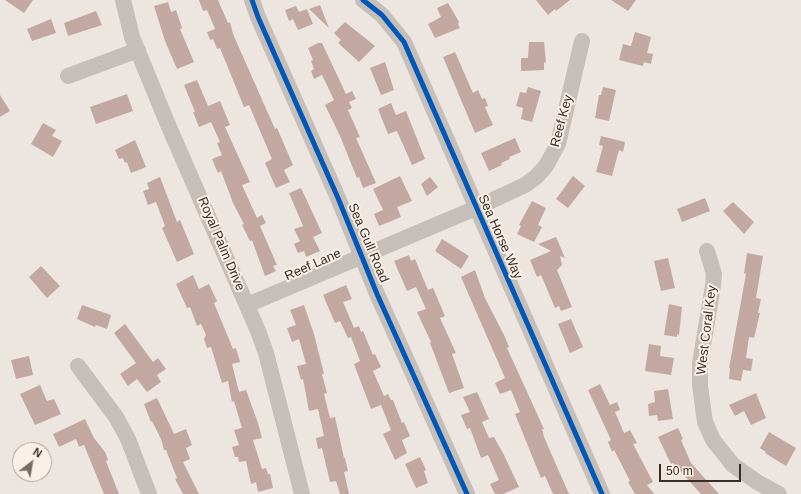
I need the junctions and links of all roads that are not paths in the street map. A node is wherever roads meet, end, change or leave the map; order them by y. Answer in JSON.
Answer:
{"nodes":[{"id":1,"x":123,"y":0,"type":"edge"},
{"id":2,"x":252,"y":0,"type":"edge"},
{"id":3,"x":368,"y":1,"type":"edge"},
{"id":4,"x":582,"y":41,"type":"dead end"},
{"id":5,"x":138,"y":50,"type":"junction"},
{"id":6,"x":68,"y":76,"type":"dead end"},
{"id":7,"x":476,"y":208,"type":"junction"},
{"id":8,"x":707,"y":251,"type":"dead end"},
{"id":9,"x":361,"y":256,"type":"junction"},
{"id":10,"x":247,"y":305,"type":"junction"},
{"id":11,"x":78,"y":366,"type":"dead end"},
{"id":12,"x":149,"y":494,"type":"edge"},
{"id":13,"x":302,"y":494,"type":"edge"},
{"id":14,"x":467,"y":494,"type":"edge"},
{"id":15,"x":602,"y":494,"type":"edge"},
{"id":16,"x":779,"y":494,"type":"edge"}],
"edges":[{"from":1,"to":5,"type":"street","name":"Royal Palm Drive"},
{"from":2,"to":9,"type":"street","name":"Sea Gull Road"},
{"from":3,"to":7,"type":"street","name":"Sea Horse Way"},
{"from":4,"to":7,"type":"street","name":"Reef Key"},
{"from":5,"to":6,"type":"street"},
{"from":5,"to":10,"type":"street","name":"Royal Palm Drive"},
{"from":7,"to":9,"type":"street","name":"Reef Lane"},
{"from":7,"to":15,"type":"street","name":"Sea Horse Way"},
{"from":8,"to":16,"type":"street","name":"West Coral Key"},
{"from":9,"to":10,"type":"street","name":"Reef Lane"},
{"from":9,"to":14,"type":"street","name":"Sea Gull Road"},
{"from":10,"to":13,"type":"street","name":"Royal Palm Drive"},
{"from":11,"to":12,"type":"street"}]}
